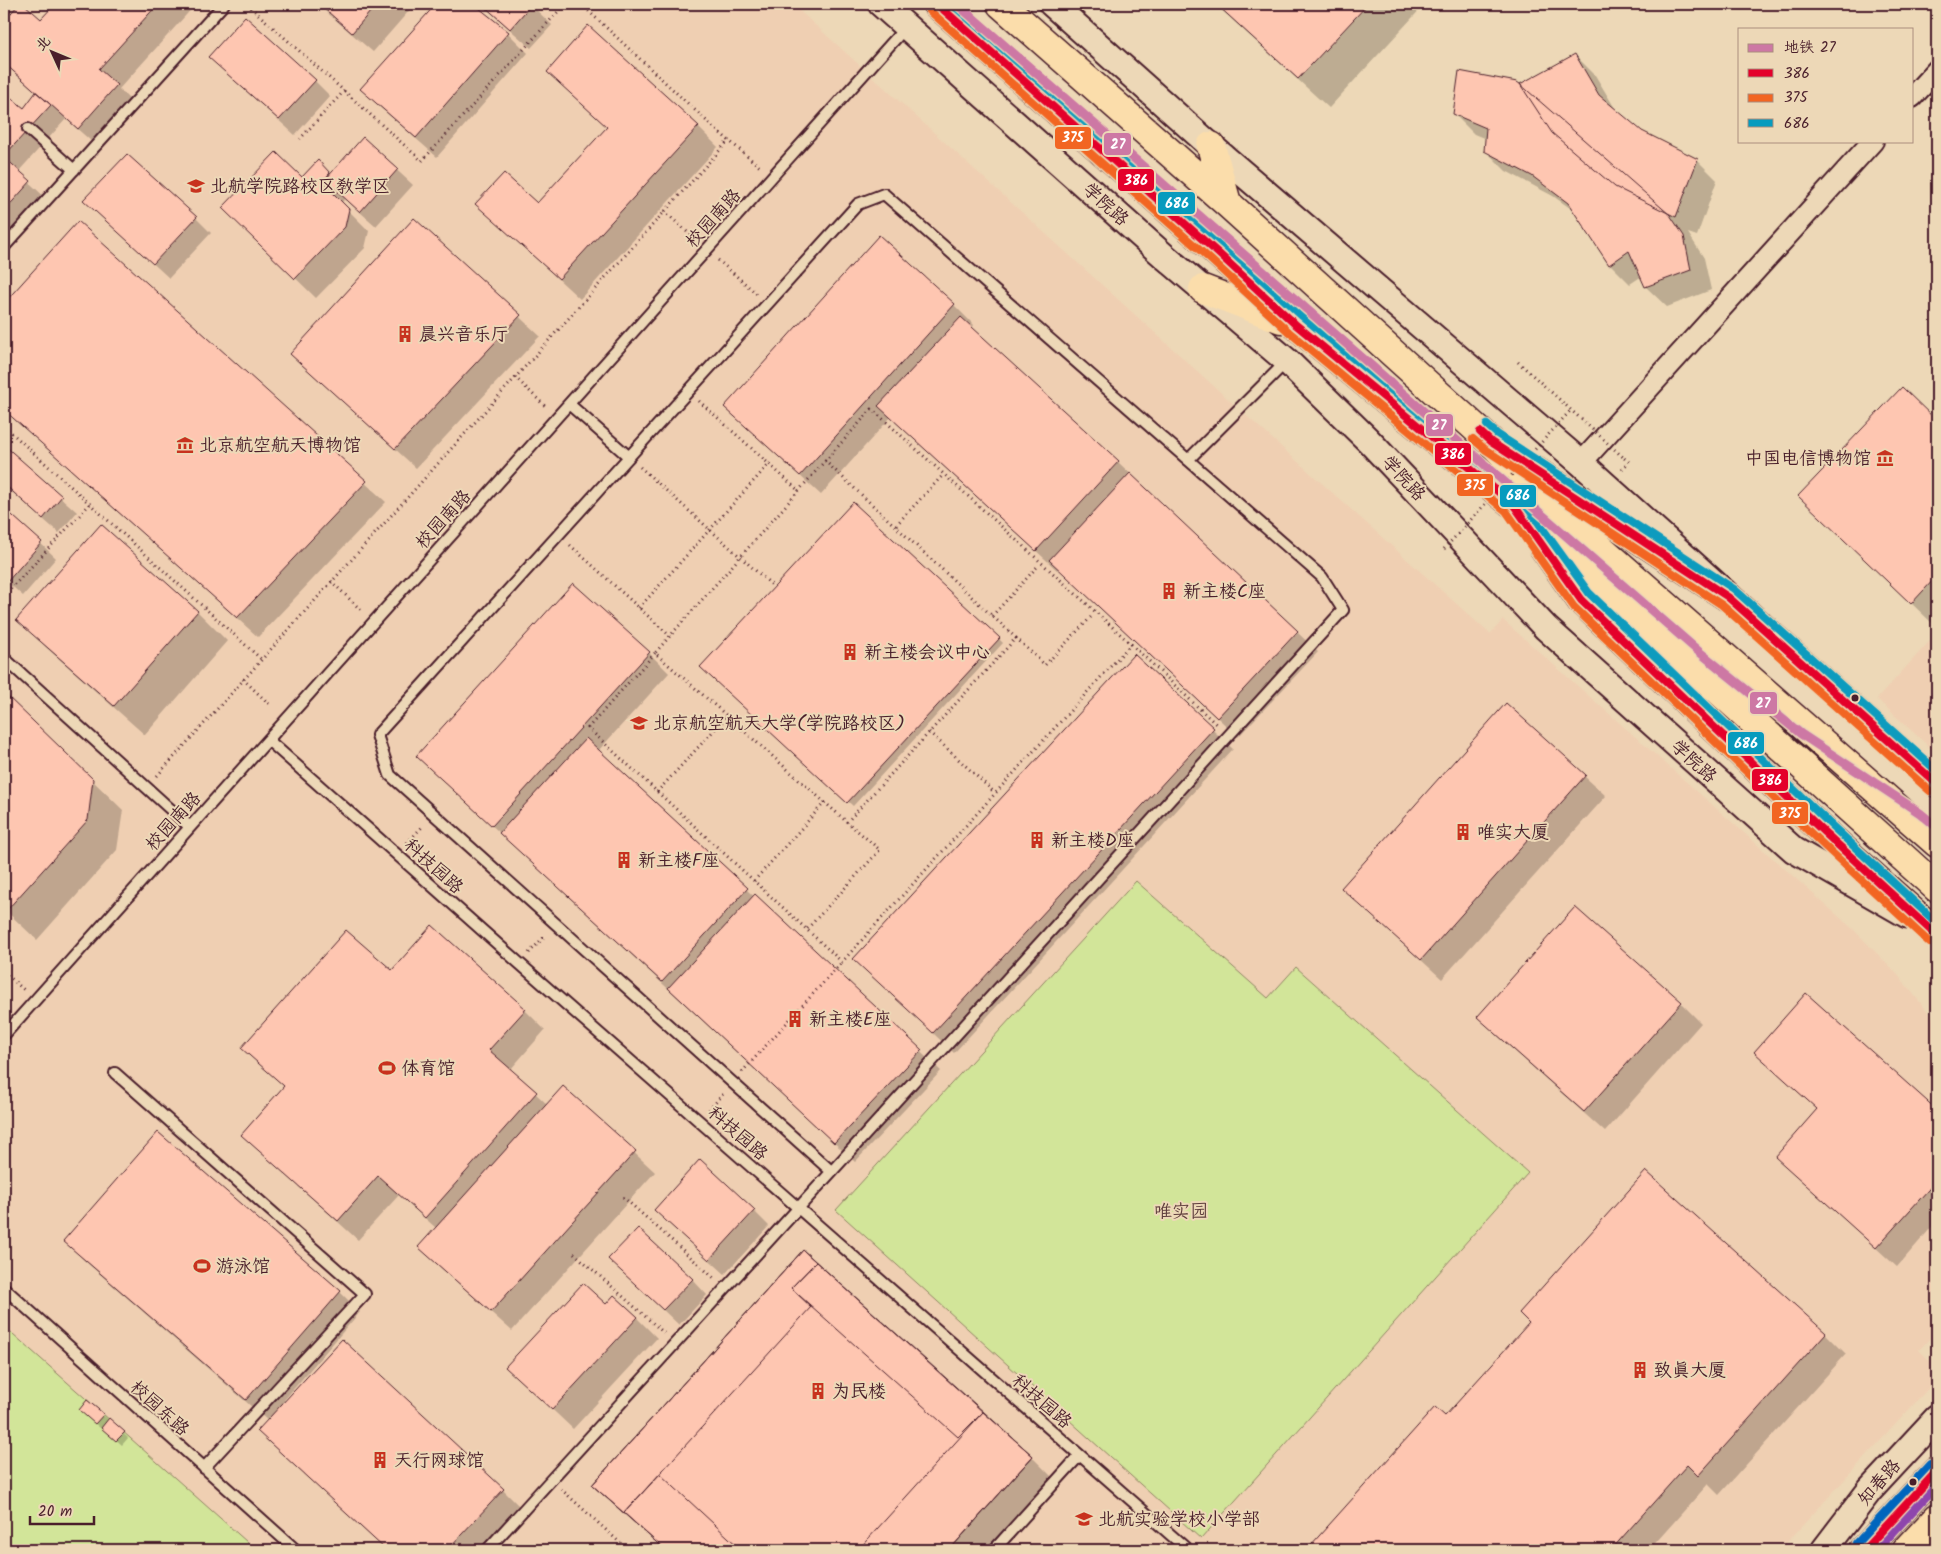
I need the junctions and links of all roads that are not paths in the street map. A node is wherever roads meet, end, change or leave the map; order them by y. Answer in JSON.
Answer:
{"nodes":[{"id":1,"x":224,"y":4,"type":"edge"},
{"id":2,"x":881,"y":4,"type":"edge"},
{"id":3,"x":936,"y":4,"type":"edge"},
{"id":4,"x":1001,"y":4,"type":"edge"},
{"id":5,"x":1052,"y":4,"type":"edge"},
{"id":6,"x":907,"y":26,"type":"junction"},
{"id":7,"x":1937,"y":70,"type":"edge"},
{"id":8,"x":1914,"y":96,"type":"edge"},
{"id":9,"x":28,"y":129,"type":"dead end"},
{"id":10,"x":1871,"y":142,"type":"edge"},
{"id":11,"x":1211,"y":146,"type":"junction"},
{"id":12,"x":74,"y":170,"type":"junction"},
{"id":13,"x":1227,"y":203,"type":"junction"},
{"id":14,"x":4,"y":247,"type":"edge"},
{"id":15,"x":1203,"y":289,"type":"junction"},
{"id":16,"x":1295,"y":324,"type":"junction"},
{"id":17,"x":1287,"y":360,"type":"junction"},
{"id":18,"x":569,"y":404,"type":"junction"},
{"id":19,"x":1491,"y":442,"type":"junction"},
{"id":20,"x":628,"y":456,"type":"junction"},
{"id":21,"x":1188,"y":460,"type":"junction"},
{"id":22,"x":1581,"y":463,"type":"junction"},
{"id":23,"x":1513,"y":504,"type":"junction"},
{"id":24,"x":1728,"y":597,"type":"junction"},
{"id":25,"x":4,"y":658,"type":"edge"},
{"id":26,"x":268,"y":740,"type":"junction"},
{"id":27,"x":1937,"y":784,"type":"edge"},
{"id":28,"x":190,"y":827,"type":"junction"},
{"id":29,"x":1937,"y":843,"type":"edge"},
{"id":30,"x":1937,"y":888,"type":"edge"},
{"id":31,"x":1935,"y":933,"type":"edge"},
{"id":32,"x":4,"y":1035,"type":"edge"},
{"id":33,"x":115,"y":1073,"type":"dead end"},
{"id":34,"x":831,"y":1171,"type":"junction"},
{"id":35,"x":798,"y":1209,"type":"junction"},
{"id":36,"x":4,"y":1288,"type":"edge"},
{"id":37,"x":1937,"y":1418,"type":"edge"},
{"id":38,"x":1079,"y":1456,"type":"junction"},
{"id":39,"x":204,"y":1468,"type":"junction"},
{"id":40,"x":1937,"y":1470,"type":"edge"},
{"id":41,"x":1937,"y":1518,"type":"edge"},
{"id":42,"x":296,"y":1550,"type":"edge"},
{"id":43,"x":488,"y":1550,"type":"edge"},
{"id":44,"x":994,"y":1550,"type":"edge"},
{"id":45,"x":1188,"y":1550,"type":"edge"},
{"id":46,"x":1824,"y":1550,"type":"edge"},
{"id":47,"x":1864,"y":1550,"type":"edge"},
{"id":48,"x":1906,"y":1550,"type":"edge"}],
"edges":[{"from":1,"to":12,"type":"lane"},
{"from":2,"to":6,"type":"street","name":"学院路"},
{"from":3,"to":16,"type":"main road"},
{"from":4,"to":13,"type":"main road"},
{"from":5,"to":11,"type":"street"},
{"from":6,"to":15,"type":"street","name":"学院路"},
{"from":6,"to":18,"type":"lane","name":"校园南路"},
{"from":7,"to":8,"type":"street"},
{"from":9,"to":12,"type":"lane"},
{"from":10,"to":22,"type":"street"},
{"from":11,"to":13,"type":"main road"},
{"from":11,"to":22,"type":"street"},
{"from":12,"to":14,"type":"lane"},
{"from":13,"to":19,"type":"main road"},
{"from":15,"to":16,"type":"main road"},
{"from":15,"to":17,"type":"street","name":"学院路"},
{"from":16,"to":23,"type":"main road"},
{"from":17,"to":21,"type":"lane"},
{"from":17,"to":31,"type":"street","name":"学院路"},
{"from":18,"to":20,"type":"lane"},
{"from":18,"to":26,"type":"lane","name":"校园南路"},
{"from":19,"to":24,"type":"main road"},
{"from":19,"to":29,"type":"main road"},
{"from":20,"to":21,"type":"lane"},
{"from":20,"to":34,"type":"lane"},
{"from":21,"to":34,"type":"lane"},
{"from":22,"to":24,"type":"street"},
{"from":23,"to":30,"type":"main road"},
{"from":23,"to":31,"type":"main road"},
{"from":24,"to":27,"type":"street"},
{"from":25,"to":28,"type":"lane"},
{"from":26,"to":28,"type":"lane","name":"校园南路"},
{"from":26,"to":35,"type":"lane","name":"科技园路"},
{"from":28,"to":32,"type":"lane","name":"校园南路"},
{"from":33,"to":39,"type":"lane"},
{"from":34,"to":35,"type":"lane"},
{"from":35,"to":38,"type":"lane","name":"科技园路"},
{"from":35,"to":43,"type":"lane"},
{"from":36,"to":39,"type":"lane","name":"校园东路"},
{"from":37,"to":46,"type":"street","name":"知春路"},
{"from":38,"to":44,"type":"lane"},
{"from":38,"to":45,"type":"lane","name":"科技园路"},
{"from":39,"to":42,"type":"lane","name":"校园东路"},
{"from":40,"to":47,"type":"main road","name":"知春路"},
{"from":41,"to":48,"type":"main road"}]}
